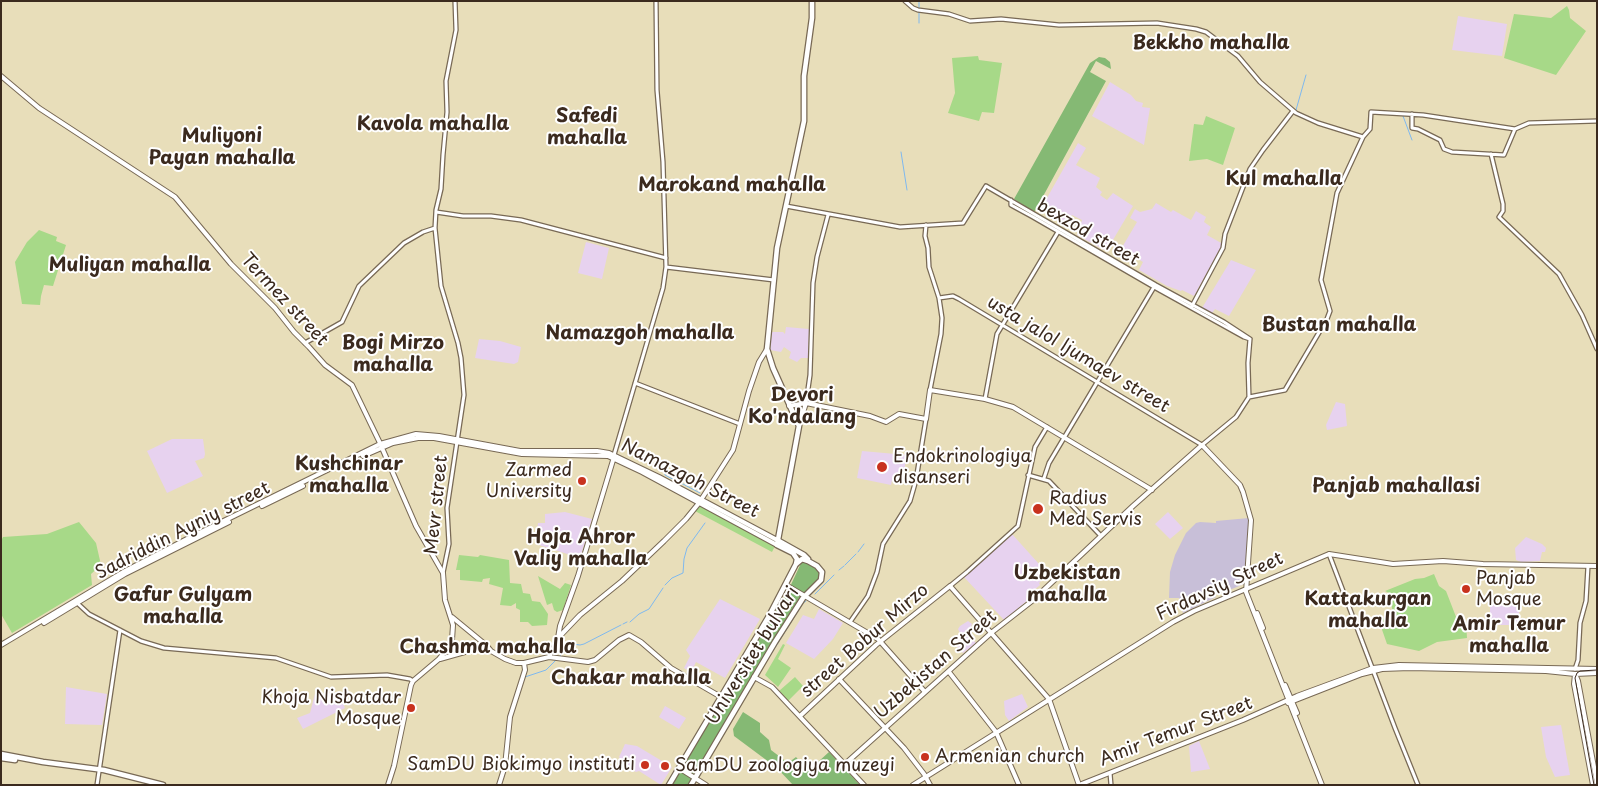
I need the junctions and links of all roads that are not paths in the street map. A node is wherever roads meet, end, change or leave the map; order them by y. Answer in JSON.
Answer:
{"nodes":[{"id":1,"x":455,"y":1,"type":"edge"},
{"id":2,"x":656,"y":1,"type":"edge"},
{"id":3,"x":812,"y":1,"type":"edge"},
{"id":4,"x":905,"y":1,"type":"edge"},
{"id":5,"x":1,"y":76,"type":"edge"},
{"id":6,"x":1294,"y":112,"type":"junction"},
{"id":7,"x":1412,"y":114,"type":"junction"},
{"id":8,"x":1597,"y":120,"type":"edge"},
{"id":9,"x":1514,"y":129,"type":"junction"},
{"id":10,"x":1363,"y":137,"type":"junction"},
{"id":11,"x":1491,"y":154,"type":"junction"},
{"id":12,"x":1011,"y":200,"type":"junction"},
{"id":13,"x":786,"y":206,"type":"junction"},
{"id":14,"x":436,"y":212,"type":"junction"},
{"id":15,"x":828,"y":215,"type":"junction"},
{"id":16,"x":926,"y":225,"type":"junction"},
{"id":17,"x":435,"y":228,"type":"junction"},
{"id":18,"x":1058,"y":232,"type":"junction"},
{"id":19,"x":666,"y":258,"type":"junction"},
{"id":20,"x":666,"y":267,"type":"junction"},
{"id":21,"x":774,"y":280,"type":"junction"},
{"id":22,"x":1155,"y":286,"type":"junction"},
{"id":23,"x":939,"y":298,"type":"junction"},
{"id":24,"x":1192,"y":307,"type":"junction"},
{"id":25,"x":1003,"y":326,"type":"junction"},
{"id":26,"x":306,"y":343,"type":"junction"},
{"id":27,"x":768,"y":349,"type":"junction"},
{"id":28,"x":1597,"y":349,"type":"edge"},
{"id":29,"x":636,"y":381,"type":"junction"},
{"id":30,"x":1097,"y":382,"type":"junction"},
{"id":31,"x":930,"y":390,"type":"junction"},
{"id":32,"x":1248,"y":396,"type":"junction"},
{"id":33,"x":984,"y":398,"type":"junction"},
{"id":34,"x":806,"y":403,"type":"junction"},
{"id":35,"x":789,"y":406,"type":"junction"},
{"id":36,"x":926,"y":419,"type":"junction"},
{"id":37,"x":740,"y":424,"type":"junction"},
{"id":38,"x":799,"y":426,"type":"junction"},
{"id":39,"x":1047,"y":427,"type":"junction"},
{"id":40,"x":1064,"y":438,"type":"junction"},
{"id":41,"x":457,"y":440,"type":"junction"},
{"id":42,"x":381,"y":445,"type":"junction"},
{"id":43,"x":1202,"y":445,"type":"junction"},
{"id":44,"x":614,"y":456,"type":"junction"},
{"id":45,"x":1028,"y":475,"type":"junction"},
{"id":46,"x":1044,"y":478,"type":"junction"},
{"id":47,"x":1152,"y":490,"type":"junction"},
{"id":48,"x":700,"y":501,"type":"junction"},
{"id":49,"x":1101,"y":536,"type":"junction"},
{"id":50,"x":778,"y":543,"type":"junction"},
{"id":51,"x":1329,"y":554,"type":"junction"},
{"id":52,"x":808,"y":560,"type":"junction"},
{"id":53,"x":796,"y":564,"type":"junction"},
{"id":54,"x":1588,"y":566,"type":"junction"},
{"id":55,"x":1597,"y":566,"type":"edge"},
{"id":56,"x":443,"y":573,"type":"junction"},
{"id":57,"x":786,"y":585,"type":"junction"},
{"id":58,"x":950,"y":586,"type":"junction"},
{"id":59,"x":1247,"y":588,"type":"junction"},
{"id":60,"x":808,"y":597,"type":"junction"},
{"id":61,"x":76,"y":602,"type":"junction"},
{"id":62,"x":450,"y":614,"type":"junction"},
{"id":63,"x":850,"y":622,"type":"junction"},
{"id":64,"x":463,"y":628,"type":"junction"},
{"id":65,"x":454,"y":629,"type":"junction"},
{"id":66,"x":120,"y":630,"type":"junction"},
{"id":67,"x":991,"y":633,"type":"junction"},
{"id":68,"x":558,"y":638,"type":"junction"},
{"id":69,"x":880,"y":642,"type":"junction"},
{"id":70,"x":1,"y":646,"type":"edge"},
{"id":71,"x":484,"y":647,"type":"junction"},
{"id":72,"x":446,"y":651,"type":"junction"},
{"id":73,"x":451,"y":656,"type":"junction"},
{"id":74,"x":550,"y":657,"type":"junction"},
{"id":75,"x":437,"y":662,"type":"junction"},
{"id":76,"x":524,"y":663,"type":"junction"},
{"id":77,"x":1436,"y":667,"type":"junction"},
{"id":78,"x":1373,"y":669,"type":"junction"},
{"id":79,"x":1575,"y":669,"type":"junction"},
{"id":80,"x":1597,"y":669,"type":"edge"},
{"id":81,"x":948,"y":672,"type":"junction"},
{"id":82,"x":1597,"y":673,"type":"edge"},
{"id":83,"x":1575,"y":674,"type":"junction"},
{"id":84,"x":754,"y":677,"type":"junction"},
{"id":85,"x":839,"y":679,"type":"junction"},
{"id":86,"x":414,"y":681,"type":"junction"},
{"id":87,"x":925,"y":692,"type":"junction"},
{"id":88,"x":722,"y":697,"type":"junction"},
{"id":89,"x":1049,"y":699,"type":"junction"},
{"id":90,"x":1290,"y":701,"type":"junction"},
{"id":91,"x":800,"y":716,"type":"junction"},
{"id":92,"x":885,"y":727,"type":"junction"},
{"id":93,"x":996,"y":732,"type":"junction"},
{"id":94,"x":1,"y":756,"type":"edge"},
{"id":95,"x":846,"y":765,"type":"junction"},
{"id":96,"x":679,"y":768,"type":"junction"},
{"id":97,"x":99,"y":771,"type":"junction"},
{"id":98,"x":1110,"y":773,"type":"junction"},
{"id":99,"x":926,"y":777,"type":"junction"},
{"id":100,"x":695,"y":778,"type":"junction"},
{"id":101,"x":1597,"y":783,"type":"edge"},
{"id":102,"x":97,"y":785,"type":"edge"},
{"id":103,"x":148,"y":785,"type":"edge"},
{"id":104,"x":163,"y":785,"type":"edge"},
{"id":105,"x":388,"y":785,"type":"edge"},
{"id":106,"x":499,"y":785,"type":"edge"},
{"id":107,"x":669,"y":785,"type":"edge"},
{"id":108,"x":691,"y":785,"type":"edge"},
{"id":109,"x":706,"y":785,"type":"edge"},
{"id":110,"x":864,"y":785,"type":"edge"},
{"id":111,"x":913,"y":785,"type":"edge"},
{"id":112,"x":930,"y":785,"type":"edge"},
{"id":113,"x":1019,"y":785,"type":"edge"},
{"id":114,"x":1079,"y":785,"type":"edge"},
{"id":115,"x":1111,"y":785,"type":"edge"},
{"id":116,"x":1323,"y":785,"type":"edge"},
{"id":117,"x":1418,"y":785,"type":"edge"},
{"id":118,"x":1593,"y":785,"type":"edge"}],
"edges":[{"from":1,"to":14,"type":"street"},
{"from":2,"to":19,"type":"street"},
{"from":3,"to":13,"type":"main road"},
{"from":4,"to":6,"type":"street"},
{"from":5,"to":26,"type":"main road","name":"Termez street"},
{"from":6,"to":10,"type":"street"},
{"from":6,"to":24,"type":"street"},
{"from":7,"to":9,"type":"street"},
{"from":7,"to":10,"type":"street"},
{"from":7,"to":11,"type":"street"},
{"from":8,"to":9,"type":"street"},
{"from":9,"to":11,"type":"street"},
{"from":10,"to":32,"type":"street"},
{"from":11,"to":28,"type":"street"},
{"from":12,"to":16,"type":"street"},
{"from":12,"to":18,"type":"street","name":"bexzod street"},
{"from":12,"to":22,"type":"street","name":"bexzod street"},
{"from":13,"to":15,"type":"street"},
{"from":13,"to":21,"type":"main road"},
{"from":14,"to":17,"type":"street"},
{"from":14,"to":19,"type":"street"},
{"from":15,"to":16,"type":"street"},
{"from":15,"to":34,"type":"street"},
{"from":16,"to":23,"type":"street"},
{"from":17,"to":26,"type":"street"},
{"from":17,"to":41,"type":"street","name":"Mevr street"},
{"from":18,"to":22,"type":"street","name":"bexzod street"},
{"from":18,"to":25,"type":"street"},
{"from":19,"to":20,"type":"street"},
{"from":20,"to":21,"type":"street"},
{"from":20,"to":29,"type":"street"},
{"from":21,"to":27,"type":"main road"},
{"from":22,"to":24,"type":"street","name":"bexzod street"},
{"from":22,"to":30,"type":"street"},
{"from":23,"to":25,"type":"street","name":"usta jalol ljumaev street"},
{"from":23,"to":31,"type":"street"},
{"from":24,"to":32,"type":"street","name":"bexzod street"},
{"from":25,"to":30,"type":"street","name":"usta jalol ljumaev street"},
{"from":25,"to":33,"type":"street"},
{"from":26,"to":42,"type":"main road","name":"Termez street"},
{"from":27,"to":35,"type":"main road"},
{"from":27,"to":37,"type":"main road"},
{"from":29,"to":37,"type":"street"},
{"from":29,"to":44,"type":"street"},
{"from":30,"to":40,"type":"street"},
{"from":30,"to":43,"type":"street","name":"usta jalol ljumaev street"},
{"from":31,"to":33,"type":"main road"},
{"from":31,"to":36,"type":"main road"},
{"from":32,"to":43,"type":"street"},
{"from":33,"to":39,"type":"main road"},
{"from":34,"to":35,"type":"main road"},
{"from":34,"to":36,"type":"main road"},
{"from":34,"to":38,"type":"main road"},
{"from":35,"to":38,"type":"main road"},
{"from":36,"to":63,"type":"street"},
{"from":37,"to":48,"type":"main road"},
{"from":38,"to":50,"type":"main road"},
{"from":39,"to":40,"type":"main road"},
{"from":39,"to":45,"type":"street"},
{"from":40,"to":46,"type":"street"},
{"from":40,"to":47,"type":"main road"},
{"from":41,"to":42,"type":"main road","name":"Namazgoh Street"},
{"from":41,"to":44,"type":"main road","name":"Namazgoh Street"},
{"from":41,"to":56,"type":"street","name":"Mevr street"},
{"from":42,"to":56,"type":"main road","name":"Termez street"},
{"from":42,"to":61,"type":"main road","name":"Sadriddin Ayniy street"},
{"from":43,"to":47,"type":"main road","name":"Uzbekistan Street"},
{"from":43,"to":59,"type":"main road"},
{"from":44,"to":48,"type":"main road","name":"Namazgoh Street"},
{"from":44,"to":68,"type":"main road"},
{"from":45,"to":46,"type":"street"},
{"from":45,"to":58,"type":"street"},
{"from":46,"to":49,"type":"street"},
{"from":47,"to":49,"type":"main road","name":"Uzbekistan Street"},
{"from":48,"to":50,"type":"main road","name":"Namazgoh Street"},
{"from":48,"to":68,"type":"main road"},
{"from":49,"to":67,"type":"main road","name":"Uzbekistan Street"},
{"from":50,"to":52,"type":"main road"},
{"from":50,"to":53,"type":"main road"},
{"from":51,"to":54,"type":"main road"},
{"from":51,"to":59,"type":"main road","name":"Firdavsiy Street"},
{"from":51,"to":78,"type":"street"},
{"from":52,"to":53,"type":"main road","name":"Universitet bulvari"},
{"from":52,"to":60,"type":"main road","name":"Universitet bulvari"},
{"from":53,"to":57,"type":"main road","name":"Universitet bulvari"},
{"from":54,"to":55,"type":"main road"},
{"from":54,"to":79,"type":"street"},
{"from":56,"to":62,"type":"main road","name":"Termez street"},
{"from":57,"to":60,"type":"main road"},
{"from":57,"to":88,"type":"main road","name":"Universitet bulvari"},
{"from":58,"to":67,"type":"main road"},
{"from":58,"to":69,"type":"main road","name":"street Bobur Mirzo"},
{"from":59,"to":89,"type":"main road","name":"Firdavsiy Street"},
{"from":59,"to":90,"type":"main road"},
{"from":60,"to":63,"type":"main road"},
{"from":60,"to":84,"type":"main road","name":"Universitet bulvari"},
{"from":61,"to":66,"type":"street"},
{"from":61,"to":70,"type":"main road","name":"Sadriddin Ayniy street"},
{"from":62,"to":64,"type":"main road","name":"Termez street"},
{"from":62,"to":65,"type":"main road"},
{"from":63,"to":69,"type":"main road"},
{"from":64,"to":65,"type":"main road"},
{"from":64,"to":71,"type":"main road","name":"Termez street"},
{"from":65,"to":72,"type":"main road"},
{"from":66,"to":86,"type":"street"},
{"from":66,"to":97,"type":"street"},
{"from":67,"to":81,"type":"main road","name":"Uzbekistan Street"},
{"from":67,"to":89,"type":"main road"},
{"from":68,"to":74,"type":"main road"},
{"from":69,"to":85,"type":"main road","name":"street Bobur Mirzo"},
{"from":69,"to":87,"type":"main road"},
{"from":71,"to":73,"type":"main road"},
{"from":71,"to":76,"type":"main road"},
{"from":72,"to":73,"type":"main road"},
{"from":72,"to":75,"type":"main road"},
{"from":73,"to":75,"type":"main road"},
{"from":74,"to":76,"type":"main road"},
{"from":74,"to":88,"type":"main road"},
{"from":75,"to":86,"type":"main road"},
{"from":76,"to":106,"type":"main road"},
{"from":77,"to":78,"type":"main road","name":"Amir Temur Street"},
{"from":77,"to":79,"type":"main road","name":"Amir Temur Street"},
{"from":77,"to":83,"type":"main road","name":"Amir Temur Street"},
{"from":78,"to":90,"type":"main road","name":"Amir Temur Street"},
{"from":78,"to":117,"type":"street"},
{"from":79,"to":80,"type":"main road","name":"Amir Temur Street"},
{"from":79,"to":83,"type":"main road"},
{"from":81,"to":87,"type":"main road","name":"Uzbekistan Street"},
{"from":81,"to":93,"type":"main road"},
{"from":82,"to":83,"type":"main road","name":"Amir Temur Street"},
{"from":83,"to":101,"type":"main road"},
{"from":83,"to":118,"type":"main road"},
{"from":84,"to":91,"type":"main road"},
{"from":84,"to":100,"type":"main road","name":"Universitet bulvari"},
{"from":85,"to":91,"type":"main road","name":"street Bobur Mirzo"},
{"from":85,"to":92,"type":"main road"},
{"from":86,"to":105,"type":"main road"},
{"from":87,"to":92,"type":"main road","name":"Uzbekistan Street"},
{"from":88,"to":96,"type":"main road","name":"Universitet bulvari"},
{"from":89,"to":93,"type":"main road","name":"Firdavsiy Street"},
{"from":89,"to":114,"type":"main road"},
{"from":90,"to":98,"type":"main road","name":"Amir Temur Street"},
{"from":90,"to":116,"type":"main road"},
{"from":91,"to":95,"type":"main road"},
{"from":92,"to":95,"type":"main road","name":"Uzbekistan Street"},
{"from":92,"to":99,"type":"main road"},
{"from":93,"to":99,"type":"main road","name":"Firdavsiy Street"},
{"from":93,"to":113,"type":"main road"},
{"from":94,"to":97,"type":"main road"},
{"from":95,"to":110,"type":"main road"},
{"from":96,"to":100,"type":"main road"},
{"from":96,"to":107,"type":"main road","name":"Universitet bulvari"},
{"from":97,"to":102,"type":"street"},
{"from":97,"to":103,"type":"main road"},
{"from":97,"to":104,"type":"main road"},
{"from":98,"to":114,"type":"main road","name":"Amir Temur Street"},
{"from":98,"to":115,"type":"street"},
{"from":99,"to":111,"type":"main road","name":"Firdavsiy Street"},
{"from":99,"to":112,"type":"main road"},
{"from":100,"to":108,"type":"main road","name":"Universitet bulvari"},
{"from":100,"to":109,"type":"main road"}]}
